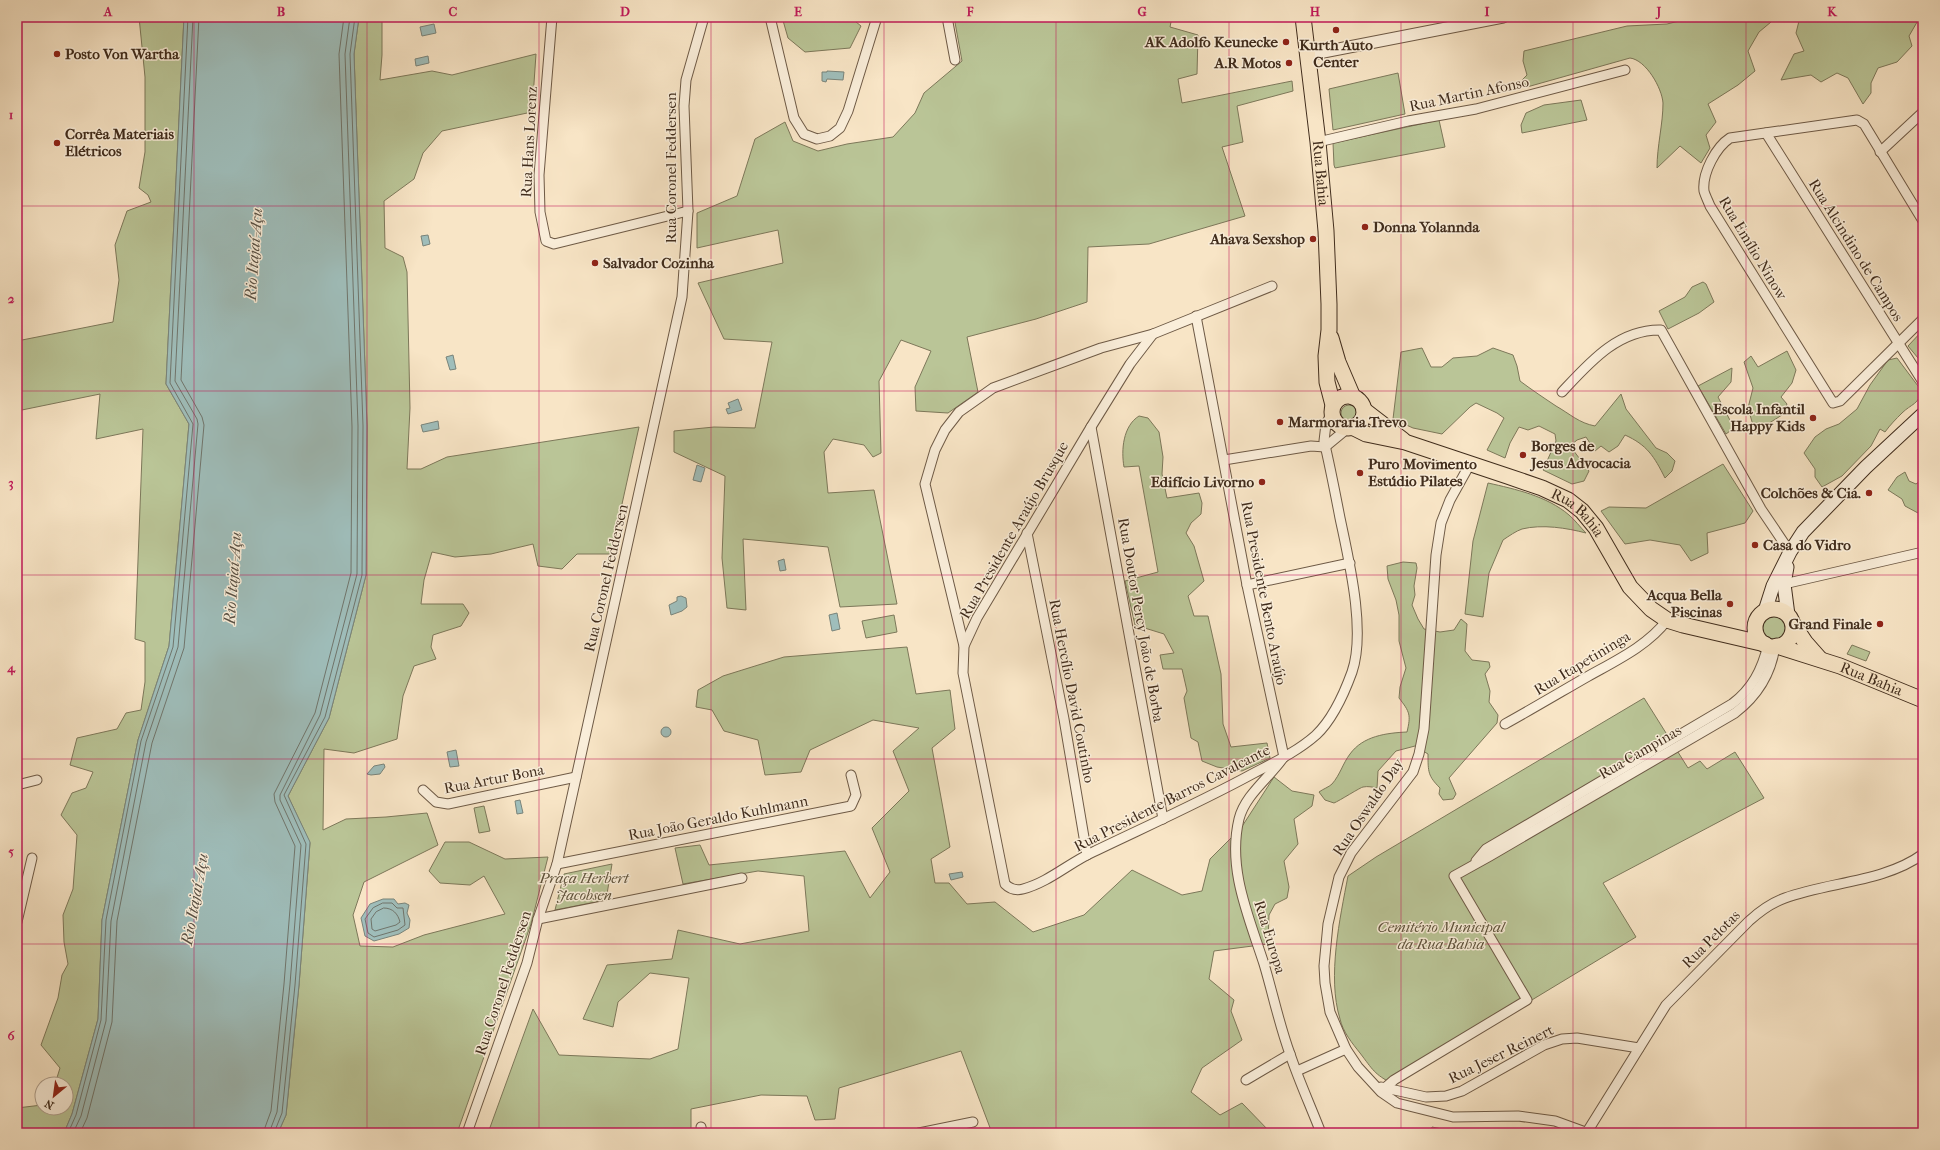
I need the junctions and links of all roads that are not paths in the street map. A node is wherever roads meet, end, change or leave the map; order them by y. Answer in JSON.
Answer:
{"nodes":[{"id":1,"x":552,"y":17,"type":"edge"},
{"id":2,"x":704,"y":17,"type":"edge"},
{"id":3,"x":770,"y":17,"type":"edge"},
{"id":4,"x":877,"y":17,"type":"edge"},
{"id":5,"x":947,"y":17,"type":"edge"},
{"id":6,"x":1303,"y":17,"type":"edge"},
{"id":7,"x":1503,"y":17,"type":"edge"},
{"id":8,"x":1308,"y":55,"type":"junction"},
{"id":9,"x":955,"y":60,"type":"dead end"},
{"id":10,"x":1625,"y":70,"type":"dead end"},
{"id":11,"x":1923,"y":112,"type":"edge"},
{"id":12,"x":1766,"y":133,"type":"junction"},
{"id":13,"x":1318,"y":142,"type":"junction"},
{"id":14,"x":1880,"y":152,"type":"junction"},
{"id":15,"x":688,"y":211,"type":"junction"},
{"id":16,"x":1923,"y":221,"type":"edge"},
{"id":17,"x":1272,"y":286,"type":"dead end"},
{"id":18,"x":1196,"y":316,"type":"junction"},
{"id":19,"x":1923,"y":319,"type":"edge"},
{"id":20,"x":1329,"y":330,"type":"junction"},
{"id":21,"x":1153,"y":334,"type":"junction"},
{"id":22,"x":1898,"y":343,"type":"junction"},
{"id":23,"x":1923,"y":382,"type":"edge"},
{"id":24,"x":1562,"y":392,"type":"dead end"},
{"id":25,"x":1353,"y":397,"type":"junction"},
{"id":26,"x":1332,"y":409,"type":"junction"},
{"id":27,"x":1364,"y":410,"type":"junction"},
{"id":28,"x":1923,"y":414,"type":"edge"},
{"id":29,"x":1091,"y":427,"type":"junction"},
{"id":30,"x":1350,"y":427,"type":"junction"},
{"id":31,"x":1406,"y":442,"type":"junction"},
{"id":32,"x":1325,"y":447,"type":"junction"},
{"id":33,"x":1224,"y":460,"type":"junction"},
{"id":34,"x":1470,"y":464,"type":"junction"},
{"id":35,"x":1027,"y":533,"type":"junction"},
{"id":36,"x":1790,"y":552,"type":"junction"},
{"id":37,"x":1923,"y":552,"type":"edge"},
{"id":38,"x":1350,"y":563,"type":"junction"},
{"id":39,"x":1784,"y":584,"type":"junction"},
{"id":40,"x":1247,"y":585,"type":"junction"},
{"id":41,"x":1761,"y":615,"type":"junction"},
{"id":42,"x":1667,"y":620,"type":"junction"},
{"id":43,"x":1790,"y":620,"type":"junction"},
{"id":44,"x":1712,"y":632,"type":"junction"},
{"id":45,"x":1771,"y":645,"type":"junction"},
{"id":46,"x":964,"y":646,"type":"junction"},
{"id":47,"x":1820,"y":659,"type":"junction"},
{"id":48,"x":1923,"y":700,"type":"edge"},
{"id":49,"x":1505,"y":724,"type":"dead end"},
{"id":50,"x":1284,"y":757,"type":"junction"},
{"id":51,"x":851,"y":775,"type":"dead end"},
{"id":52,"x":576,"y":777,"type":"junction"},
{"id":53,"x":37,"y":780,"type":"dead end"},
{"id":54,"x":17,"y":785,"type":"edge"},
{"id":55,"x":423,"y":790,"type":"dead end"},
{"id":56,"x":1163,"y":819,"type":"junction"},
{"id":57,"x":1088,"y":854,"type":"junction"},
{"id":58,"x":1923,"y":854,"type":"edge"},
{"id":59,"x":32,"y":858,"type":"dead end"},
{"id":60,"x":557,"y":864,"type":"junction"},
{"id":61,"x":742,"y":878,"type":"dead end"},
{"id":62,"x":1005,"y":884,"type":"joint"},
{"id":63,"x":19,"y":907,"type":"edge"},
{"id":64,"x":538,"y":919,"type":"junction"},
{"id":65,"x":17,"y":922,"type":"edge"},
{"id":66,"x":1639,"y":1048,"type":"junction"},
{"id":67,"x":1346,"y":1049,"type":"junction"},
{"id":68,"x":1290,"y":1054,"type":"junction"},
{"id":69,"x":1297,"y":1071,"type":"junction"},
{"id":70,"x":1246,"y":1080,"type":"dead end"},
{"id":71,"x":1375,"y":1086,"type":"junction"},
{"id":72,"x":1386,"y":1087,"type":"junction"},
{"id":73,"x":973,"y":1122,"type":"dead end"},
{"id":74,"x":467,"y":1133,"type":"edge"},
{"id":75,"x":919,"y":1133,"type":"edge"},
{"id":76,"x":1321,"y":1133,"type":"edge"},
{"id":77,"x":1588,"y":1133,"type":"edge"}],
"edges":[{"from":1,"to":15,"type":"street","name":"Rua Hans Lorenz"},
{"from":2,"to":15,"type":"street","name":"Rua Coronel Feddersen"},
{"from":3,"to":4,"type":"street"},
{"from":5,"to":9,"type":"street"},
{"from":6,"to":8,"type":"main road","name":"Rua Bahia"},
{"from":7,"to":8,"type":"street"},
{"from":8,"to":13,"type":"main road","name":"Rua Bahia"},
{"from":10,"to":13,"type":"street","name":"Rua Martin Afonso"},
{"from":11,"to":14,"type":"street"},
{"from":12,"to":14,"type":"street","name":"Rua Emílio Ninow"},
{"from":12,"to":22,"type":"street","name":"Rua Alcindino de Campos"},
{"from":12,"to":22,"type":"street","name":"Rua Emílio Ninow"},
{"from":13,"to":20,"type":"main road","name":"Rua Bahia"},
{"from":14,"to":16,"type":"street"},
{"from":15,"to":52,"type":"street","name":"Rua Coronel Feddersen"},
{"from":17,"to":18,"type":"street","name":"Rua Presidente Araújo Brusque"},
{"from":18,"to":21,"type":"street","name":"Rua Presidente Araújo Brusque"},
{"from":18,"to":33,"type":"street","name":"Rua Presidente Bento Araújo"},
{"from":19,"to":22,"type":"street"},
{"from":20,"to":25,"type":"main road","name":"Rua Bahia"},
{"from":20,"to":26,"type":"main road","name":"Rua Bahia"},
{"from":21,"to":29,"type":"street","name":"Rua Presidente Araújo Brusque"},
{"from":21,"to":46,"type":"street"},
{"from":22,"to":23,"type":"street","name":"Rua Alcindino de Campos"},
{"from":24,"to":36,"type":"street"},
{"from":25,"to":26,"type":"main road"},
{"from":25,"to":27,"type":"main road"},
{"from":26,"to":30,"type":"main road"},
{"from":26,"to":32,"type":"street","name":"Rua Presidente Barros Cavalcante"},
{"from":27,"to":30,"type":"main road"},
{"from":27,"to":31,"type":"main road","name":"Rua Bahia"},
{"from":28,"to":36,"type":"main road"},
{"from":29,"to":35,"type":"street","name":"Rua Presidente Araújo Brusque"},
{"from":29,"to":56,"type":"street","name":"Rua Doutor Percy João de Borba"},
{"from":30,"to":31,"type":"main road","name":"Rua Bahia"},
{"from":30,"to":32,"type":"street"},
{"from":31,"to":34,"type":"main road","name":"Rua Bahia"},
{"from":32,"to":33,"type":"street"},
{"from":32,"to":38,"type":"street","name":"Rua Presidente Barros Cavalcante"},
{"from":33,"to":40,"type":"street","name":"Rua Presidente Bento Araújo"},
{"from":34,"to":42,"type":"main road","name":"Rua Bahia"},
{"from":34,"to":67,"type":"street","name":"Rua Oswaldo Day"},
{"from":35,"to":46,"type":"street","name":"Rua Presidente Araújo Brusque"},
{"from":35,"to":57,"type":"street","name":"Rua Hercílio David Coutinho"},
{"from":36,"to":39,"type":"main road"},
{"from":36,"to":41,"type":"main road"},
{"from":37,"to":39,"type":"street"},
{"from":38,"to":40,"type":"street"},
{"from":38,"to":50,"type":"street","name":"Rua Presidente Barros Cavalcante"},
{"from":39,"to":43,"type":"main road"},
{"from":40,"to":50,"type":"street","name":"Rua Presidente Bento Araújo"},
{"from":41,"to":43,"type":"main road"},
{"from":41,"to":44,"type":"main road","name":"Rua Bahia"},
{"from":41,"to":45,"type":"main road"},
{"from":42,"to":44,"type":"main road","name":"Rua Bahia"},
{"from":42,"to":49,"type":"street","name":"Rua Itapetininga"},
{"from":43,"to":45,"type":"main road"},
{"from":43,"to":47,"type":"main road","name":"Rua Bahia"},
{"from":44,"to":45,"type":"main road","name":"Rua Bahia"},
{"from":45,"to":47,"type":"main road","name":"Rua Bahia"},
{"from":45,"to":72,"type":"street","name":"Rua Campinas"},
{"from":46,"to":62,"type":"street","name":"Rua Presidente Araújo Brusque"},
{"from":47,"to":48,"type":"main road","name":"Rua Bahia"},
{"from":50,"to":56,"type":"street","name":"Rua Presidente Barros Cavalcante"},
{"from":50,"to":68,"type":"street","name":"Rua Europa"},
{"from":51,"to":60,"type":"street","name":"Rua João Geraldo Kuhlmann"},
{"from":52,"to":55,"type":"street","name":"Rua Artur Bona"},
{"from":52,"to":60,"type":"street","name":"Rua Coronel Feddersen"},
{"from":53,"to":54,"type":"street"},
{"from":56,"to":57,"type":"street","name":"Rua Presidente Barros Cavalcante"},
{"from":57,"to":62,"type":"street","name":"Rua Presidente Barros Cavalcante"},
{"from":58,"to":66,"type":"street","name":"Rua Pelotas"},
{"from":59,"to":63,"type":"street"},
{"from":60,"to":64,"type":"street","name":"Rua Coronel Feddersen"},
{"from":61,"to":64,"type":"street"},
{"from":63,"to":65,"type":"street"},
{"from":64,"to":74,"type":"street","name":"Rua Coronel Feddersen"},
{"from":66,"to":72,"type":"street","name":"Rua Jeser Reinert"},
{"from":66,"to":77,"type":"street","name":"Rua Pelotas"},
{"from":67,"to":69,"type":"street"},
{"from":67,"to":71,"type":"street","name":"Rua Oswaldo Day"},
{"from":68,"to":69,"type":"street","name":"Rua Europa"},
{"from":68,"to":70,"type":"street"},
{"from":69,"to":76,"type":"street","name":"Rua Europa"},
{"from":71,"to":72,"type":"street","name":"Rua Jeser Reinert"},
{"from":71,"to":77,"type":"street","name":"Rua Oswaldo Day"},
{"from":73,"to":75,"type":"street"}]}
